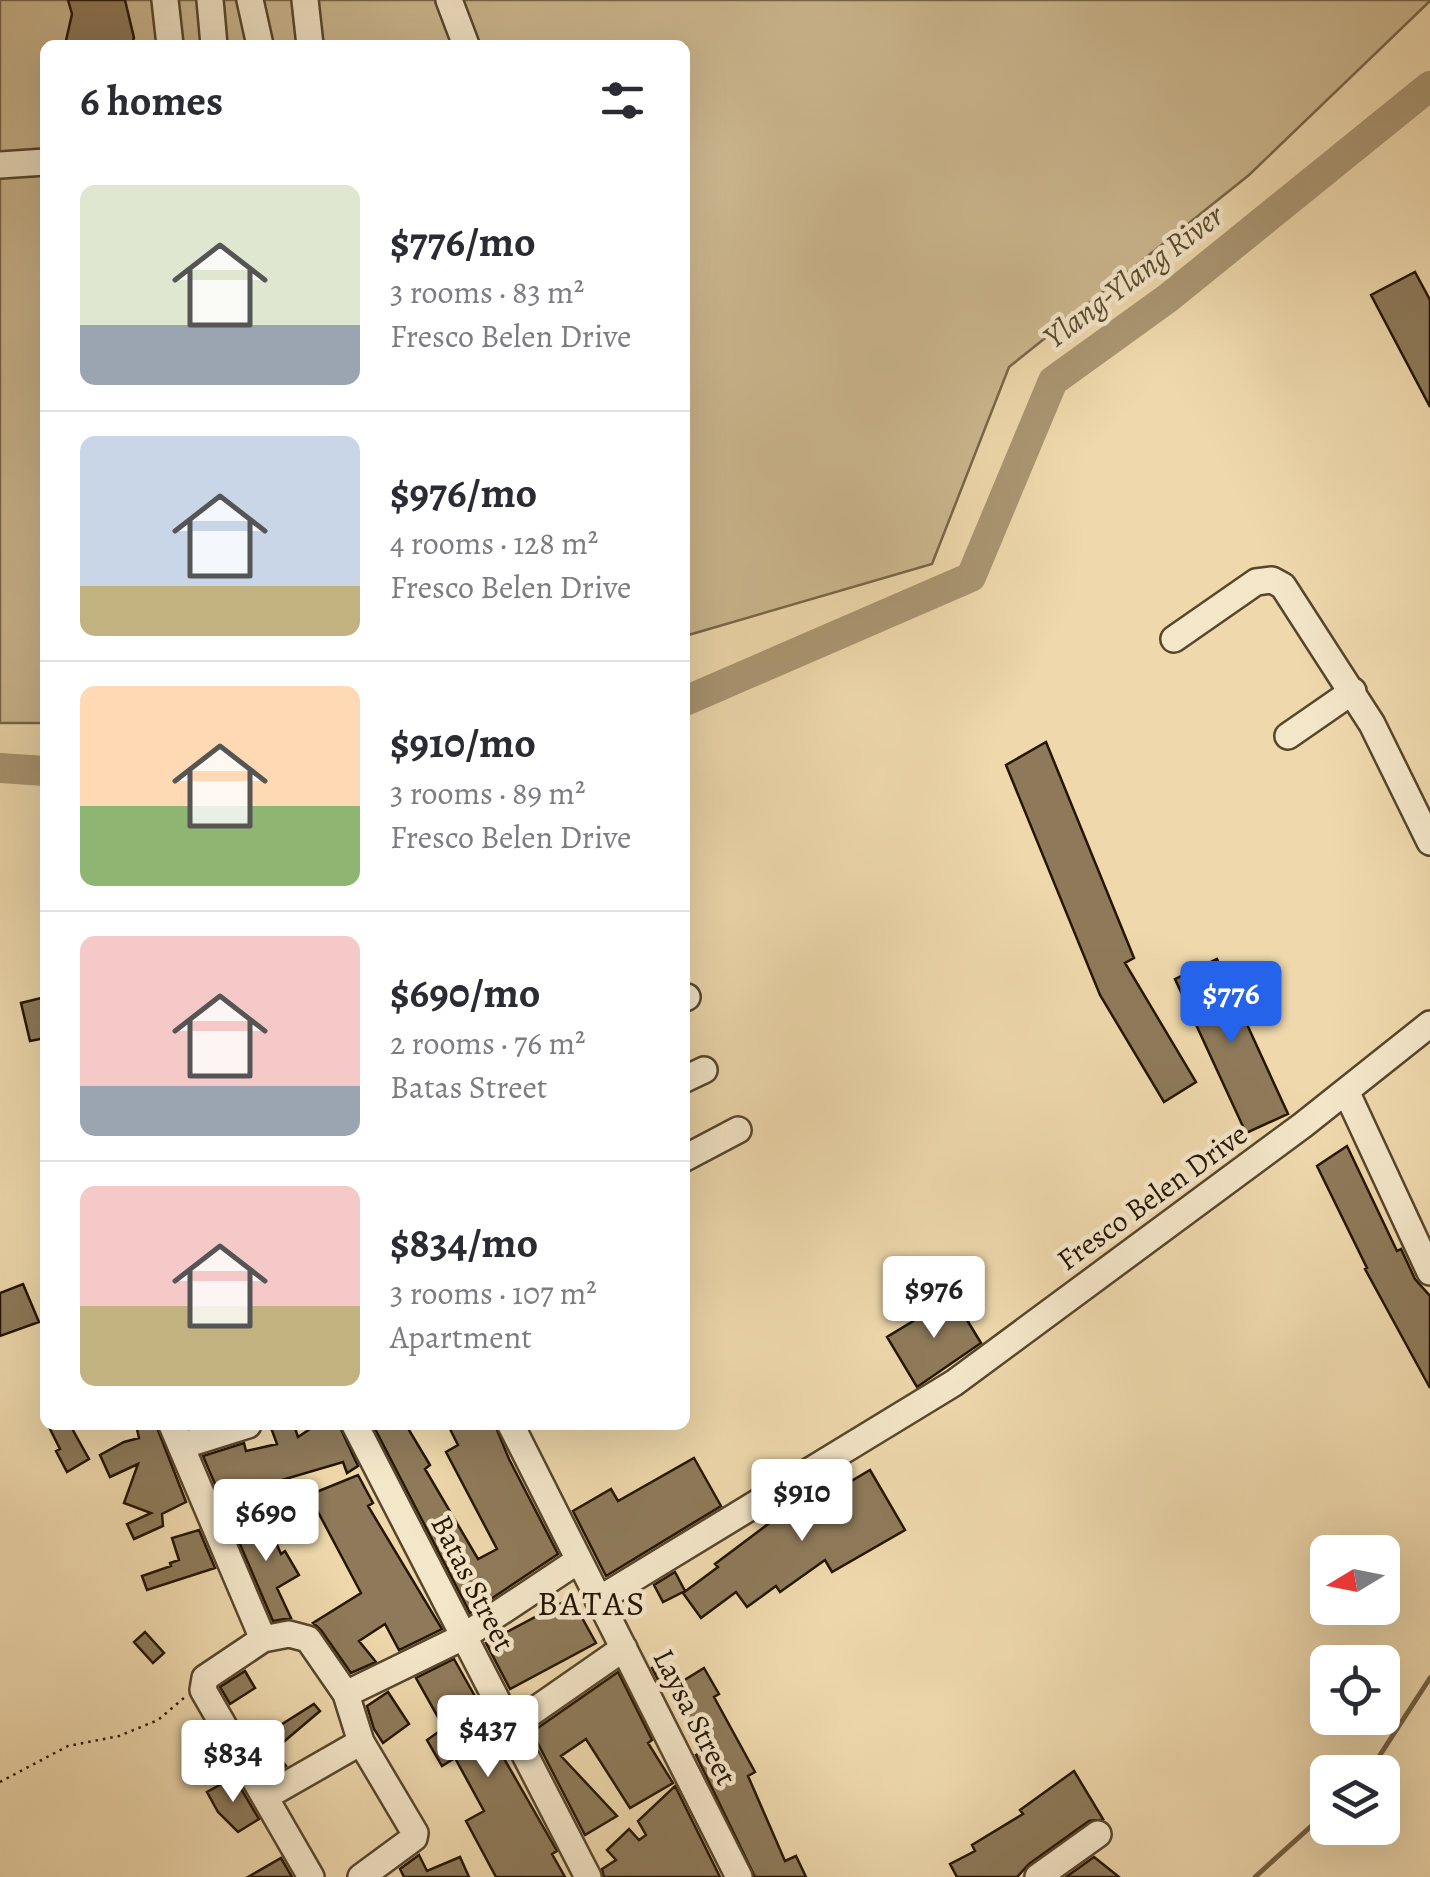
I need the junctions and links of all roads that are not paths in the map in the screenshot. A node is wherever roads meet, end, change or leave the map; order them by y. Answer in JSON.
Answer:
{"nodes":[{"id":1,"x":166,"y":0,"type":"edge"},
{"id":2,"x":210,"y":0,"type":"edge"},
{"id":3,"x":250,"y":0,"type":"edge"},
{"id":4,"x":306,"y":0,"type":"edge"},
{"id":5,"x":449,"y":0,"type":"edge"},
{"id":6,"x":170,"y":40,"type":"edge"},
{"id":7,"x":214,"y":40,"type":"edge"},
{"id":8,"x":259,"y":40,"type":"edge"},
{"id":9,"x":310,"y":40,"type":"edge"},
{"id":10,"x":464,"y":40,"type":"edge"},
{"id":11,"x":40,"y":162,"type":"edge"},
{"id":12,"x":0,"y":165,"type":"edge"},
{"id":13,"x":1174,"y":639,"type":"dead end"},
{"id":14,"x":1353,"y":691,"type":"junction"},
{"id":15,"x":1288,"y":736,"type":"dead end"},
{"id":16,"x":1430,"y":842,"type":"edge"},
{"id":17,"x":1430,"y":1024,"type":"edge"},
{"id":18,"x":1346,"y":1091,"type":"junction"},
{"id":19,"x":738,"y":1130,"type":"dead end"},
{"id":20,"x":690,"y":1155,"type":"edge"},
{"id":21,"x":1430,"y":1272,"type":"edge"},
{"id":22,"x":212,"y":1430,"type":"edge"},
{"id":23,"x":358,"y":1430,"type":"edge"},
{"id":24,"x":514,"y":1430,"type":"edge"},
{"id":25,"x":176,"y":1435,"type":"edge"},
{"id":26,"x":580,"y":1560,"type":"junction"},
{"id":27,"x":598,"y":1600,"type":"junction"},
{"id":28,"x":463,"y":1637,"type":"junction"},
{"id":29,"x":263,"y":1639,"type":"junction"},
{"id":30,"x":624,"y":1648,"type":"junction"},
{"id":31,"x":346,"y":1694,"type":"junction"},
{"id":32,"x":512,"y":1726,"type":"junction"},
{"id":33,"x":361,"y":1742,"type":"junction"},
{"id":34,"x":265,"y":1798,"type":"junction"},
{"id":35,"x":1098,"y":1834,"type":"dead end"},
{"id":36,"x":310,"y":1877,"type":"edge"},
{"id":37,"x":361,"y":1877,"type":"edge"},
{"id":38,"x":588,"y":1877,"type":"edge"},
{"id":39,"x":739,"y":1877,"type":"edge"},
{"id":40,"x":1038,"y":1877,"type":"edge"}],
"edges":[{"from":1,"to":6,"type":"street"},
{"from":2,"to":7,"type":"street"},
{"from":3,"to":8,"type":"street"},
{"from":4,"to":9,"type":"street"},
{"from":5,"to":10,"type":"street"},
{"from":11,"to":12,"type":"street"},
{"from":13,"to":14,"type":"street"},
{"from":14,"to":15,"type":"street"},
{"from":14,"to":16,"type":"street"},
{"from":17,"to":18,"type":"street","name":"Fresco Belen Drive"},
{"from":18,"to":21,"type":"street"},
{"from":18,"to":27,"type":"street","name":"Fresco Belen Drive"},
{"from":19,"to":20,"type":"street"},
{"from":22,"to":25,"type":"street"},
{"from":23,"to":28,"type":"street","name":"Batas Street"},
{"from":24,"to":26,"type":"street","name":"Laysa Street"},
{"from":25,"to":29,"type":"street"},
{"from":26,"to":27,"type":"street","name":"Laysa Street"},
{"from":26,"to":28,"type":"street"},
{"from":27,"to":30,"type":"street","name":"Laysa Street"},
{"from":28,"to":31,"type":"street"},
{"from":28,"to":32,"type":"street","name":"Batas Street"},
{"from":29,"to":31,"type":"street"},
{"from":29,"to":34,"type":"street"},
{"from":30,"to":32,"type":"street"},
{"from":30,"to":39,"type":"street","name":"Laysa Street"},
{"from":31,"to":33,"type":"street"},
{"from":32,"to":38,"type":"street","name":"Batas Street"},
{"from":33,"to":34,"type":"street"},
{"from":33,"to":37,"type":"street"},
{"from":34,"to":36,"type":"street"},
{"from":35,"to":40,"type":"street"}]}
